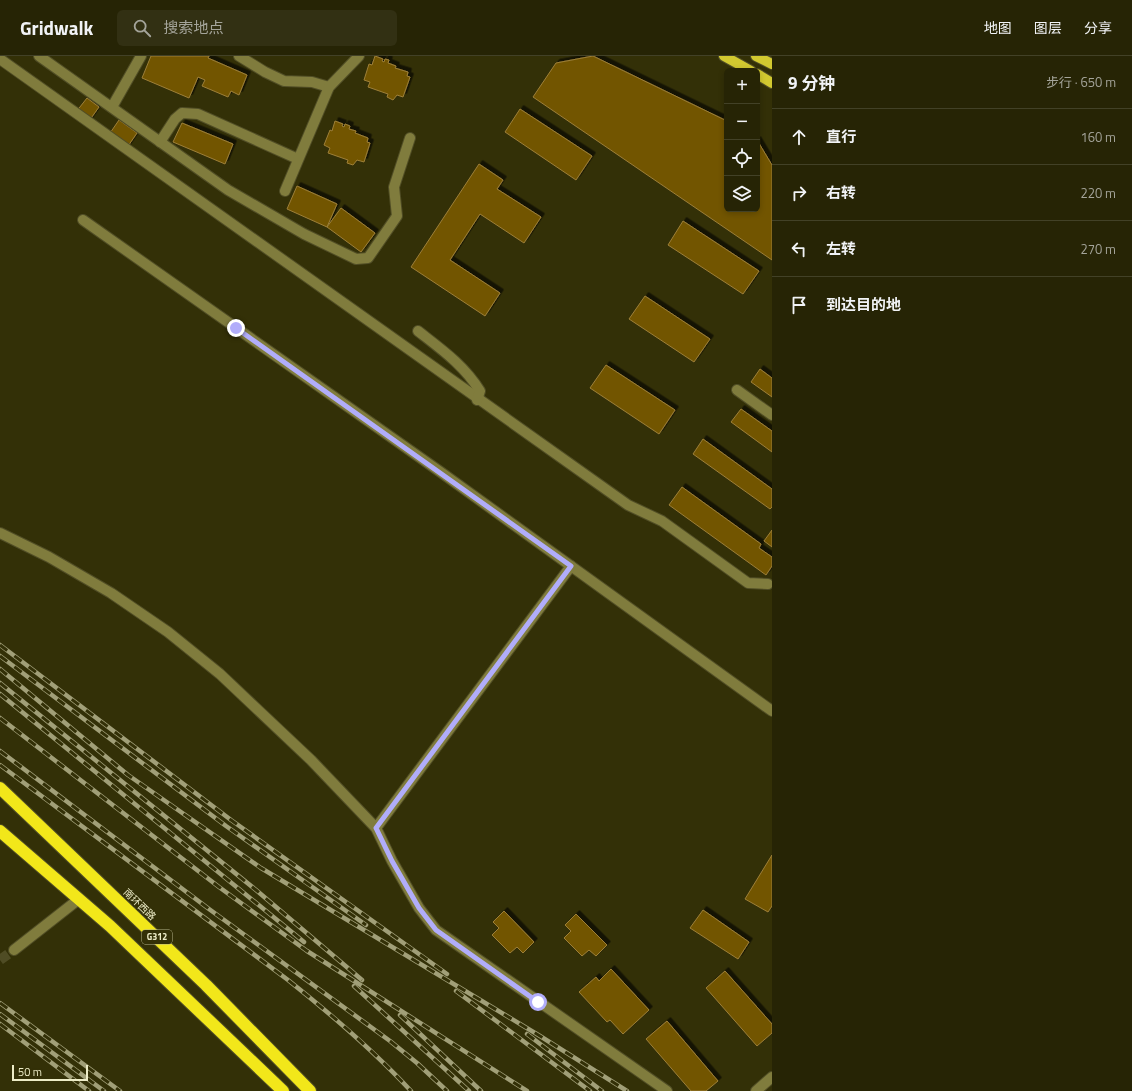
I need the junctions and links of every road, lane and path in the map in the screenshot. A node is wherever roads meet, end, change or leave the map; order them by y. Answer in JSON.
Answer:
{"nodes":[{"id":1,"x":39,"y":56,"type":"edge"},
{"id":2,"x":141,"y":56,"type":"edge"},
{"id":3,"x":239,"y":56,"type":"edge"},
{"id":4,"x":359,"y":56,"type":"edge"},
{"id":5,"x":724,"y":56,"type":"edge"},
{"id":6,"x":756,"y":56,"type":"edge"},
{"id":7,"x":0,"y":59,"type":"edge"},
{"id":8,"x":772,"y":64,"type":"edge"},
{"id":9,"x":746,"y":68,"type":"edge"},
{"id":10,"x":760,"y":76,"type":"edge"},
{"id":11,"x":772,"y":82,"type":"edge"},
{"id":12,"x":329,"y":87,"type":"junction"},
{"id":13,"x":112,"y":107,"type":"junction"},
{"id":14,"x":410,"y":138,"type":"dead end"},
{"id":15,"x":160,"y":142,"type":"junction"},
{"id":16,"x":298,"y":159,"type":"junction"},
{"id":17,"x":285,"y":191,"type":"dead end"},
{"id":18,"x":83,"y":220,"type":"dead end"},
{"id":19,"x":418,"y":331,"type":"dead end"},
{"id":20,"x":737,"y":390,"type":"dead end"},
{"id":21,"x":478,"y":400,"type":"junction"},
{"id":22,"x":772,"y":415,"type":"edge"},
{"id":23,"x":0,"y":533,"type":"edge"},
{"id":24,"x":571,"y":566,"type":"junction"},
{"id":25,"x":771,"y":584,"type":"edge"},
{"id":26,"x":772,"y":711,"type":"edge"},
{"id":27,"x":0,"y":788,"type":"edge"},
{"id":28,"x":376,"y":828,"type":"junction"},
{"id":29,"x":0,"y":831,"type":"edge"},
{"id":30,"x":79,"y":899,"type":"junction"},
{"id":31,"x":14,"y":950,"type":"tunnel mouth"},
{"id":32,"x":772,"y":1077,"type":"edge"},
{"id":33,"x":283,"y":1091,"type":"edge"},
{"id":34,"x":310,"y":1091,"type":"edge"},
{"id":35,"x":667,"y":1091,"type":"edge"},
{"id":36,"x":756,"y":1091,"type":"edge"}],
"edges":[{"from":1,"to":13,"type":"street"},
{"from":2,"to":13,"type":"street"},
{"from":3,"to":12,"type":"street"},
{"from":4,"to":12,"type":"street"},
{"from":5,"to":9,"type":"main road"},
{"from":6,"to":8,"type":"main road"},
{"from":7,"to":21,"type":"street"},
{"from":10,"to":11,"type":"main road"},
{"from":12,"to":16,"type":"street"},
{"from":13,"to":15,"type":"street"},
{"from":14,"to":15,"type":"street"},
{"from":15,"to":16,"type":"street"},
{"from":16,"to":17,"type":"street"},
{"from":18,"to":24,"type":"street"},
{"from":19,"to":21,"type":"street"},
{"from":20,"to":22,"type":"street"},
{"from":21,"to":25,"type":"street"},
{"from":23,"to":28,"type":"street"},
{"from":24,"to":26,"type":"street"},
{"from":24,"to":28,"type":"street"},
{"from":27,"to":34,"type":"highway","name":"南环西路","number":"G312"},
{"from":28,"to":35,"type":"street"},
{"from":29,"to":30,"type":"highway","number":"G312"},
{"from":30,"to":31,"type":"street"},
{"from":30,"to":33,"type":"highway","number":"G312"},
{"from":32,"to":36,"type":"street"}]}
